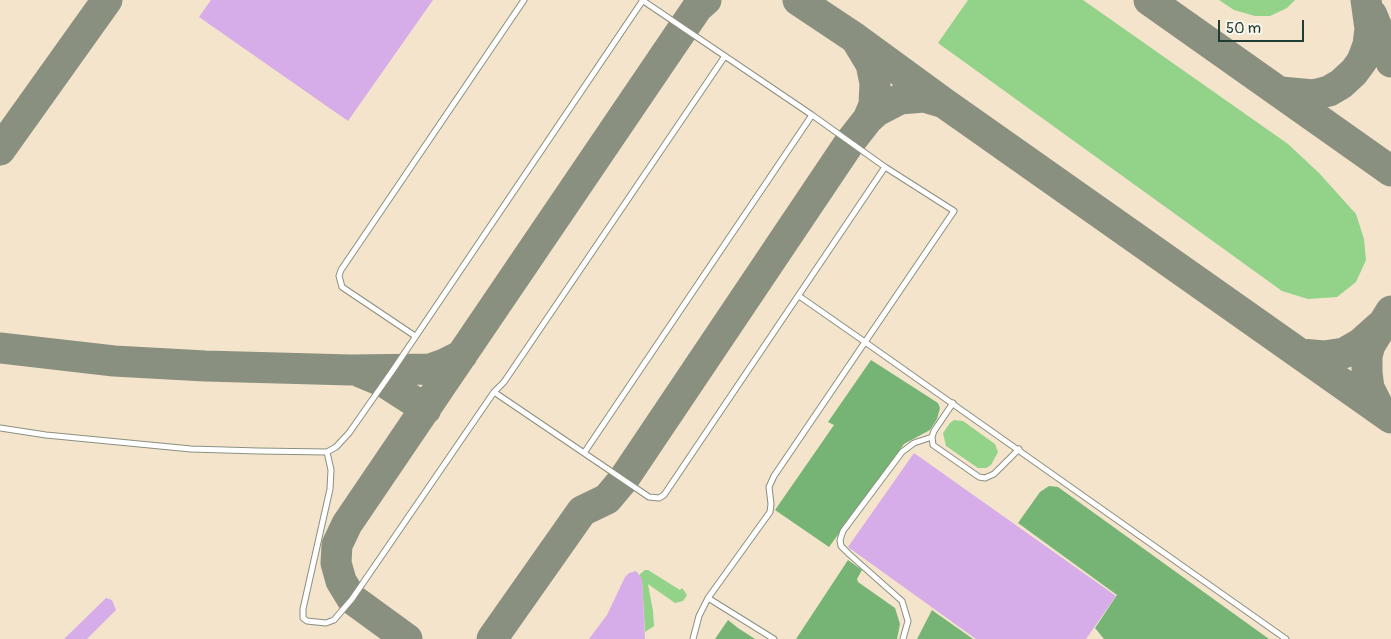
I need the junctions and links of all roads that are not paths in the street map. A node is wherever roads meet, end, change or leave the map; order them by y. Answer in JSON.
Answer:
{"nodes":[{"id":1,"x":524,"y":0,"type":"edge"},
{"id":2,"x":642,"y":0,"type":"edge"},
{"id":3,"x":725,"y":56,"type":"junction"},
{"id":4,"x":812,"y":116,"type":"junction"},
{"id":5,"x":885,"y":168,"type":"junction"},
{"id":6,"x":798,"y":296,"type":"junction"},
{"id":7,"x":415,"y":336,"type":"junction"},
{"id":8,"x":865,"y":342,"type":"junction"},
{"id":9,"x":494,"y":392,"type":"junction"},
{"id":10,"x":953,"y":403,"type":"junction"},
{"id":11,"x":0,"y":428,"type":"edge"},
{"id":12,"x":932,"y":437,"type":"junction"},
{"id":13,"x":1019,"y":449,"type":"junction"},
{"id":14,"x":327,"y":452,"type":"junction"},
{"id":15,"x":584,"y":452,"type":"junction"},
{"id":16,"x":708,"y":598,"type":"junction"},
{"id":17,"x":693,"y":639,"type":"edge"},
{"id":18,"x":774,"y":639,"type":"edge"},
{"id":19,"x":903,"y":639,"type":"edge"},
{"id":20,"x":1286,"y":639,"type":"edge"}],
"edges":[{"from":1,"to":7,"type":"lane"},
{"from":2,"to":3,"type":"lane"},
{"from":2,"to":7,"type":"lane"},
{"from":3,"to":4,"type":"lane"},
{"from":3,"to":9,"type":"lane"},
{"from":4,"to":5,"type":"lane"},
{"from":4,"to":15,"type":"lane"},
{"from":5,"to":6,"type":"lane"},
{"from":5,"to":8,"type":"lane"},
{"from":6,"to":8,"type":"lane"},
{"from":6,"to":15,"type":"lane"},
{"from":7,"to":14,"type":"lane"},
{"from":8,"to":10,"type":"lane"},
{"from":8,"to":16,"type":"lane"},
{"from":9,"to":14,"type":"lane"},
{"from":9,"to":15,"type":"lane"},
{"from":10,"to":12,"type":"lane"},
{"from":10,"to":13,"type":"lane"},
{"from":11,"to":14,"type":"lane"},
{"from":12,"to":13,"type":"lane"},
{"from":12,"to":19,"type":"lane"},
{"from":13,"to":20,"type":"lane"},
{"from":16,"to":17,"type":"lane"},
{"from":16,"to":18,"type":"lane"}]}
